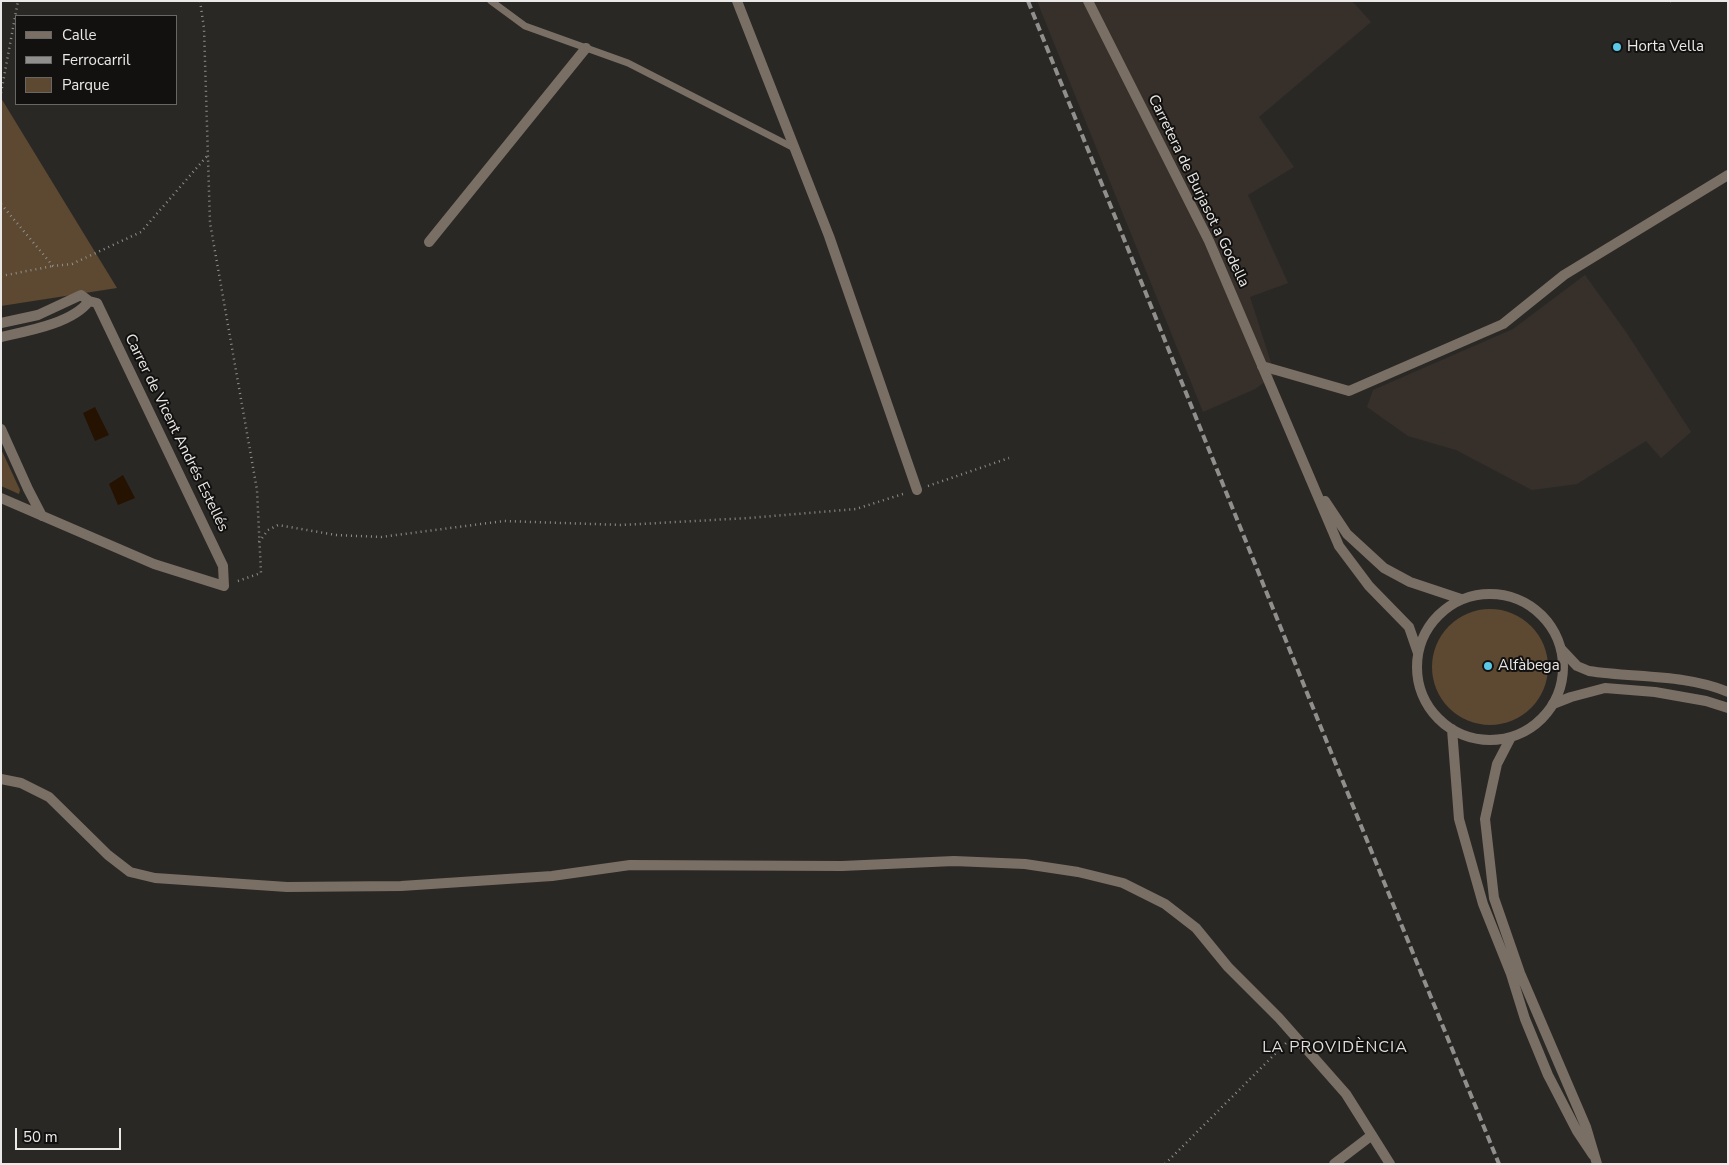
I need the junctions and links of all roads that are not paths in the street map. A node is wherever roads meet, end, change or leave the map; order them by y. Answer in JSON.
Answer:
{"nodes":[{"id":1,"x":491,"y":1,"type":"edge"},
{"id":2,"x":737,"y":1,"type":"edge"},
{"id":3,"x":1088,"y":1,"type":"edge"},
{"id":4,"x":586,"y":48,"type":"junction"},
{"id":5,"x":794,"y":148,"type":"junction"},
{"id":6,"x":1728,"y":175,"type":"edge"},
{"id":7,"x":429,"y":242,"type":"dead end"},
{"id":8,"x":89,"y":301,"type":"junction"},
{"id":9,"x":1,"y":323,"type":"edge"},
{"id":10,"x":1,"y":337,"type":"edge"},
{"id":11,"x":1262,"y":366,"type":"junction"},
{"id":12,"x":1,"y":430,"type":"edge"},
{"id":13,"x":1310,"y":480,"type":"junction"},
{"id":14,"x":917,"y":490,"type":"road end"},
{"id":15,"x":1,"y":498,"type":"edge"},
{"id":16,"x":42,"y":516,"type":"junction"},
{"id":17,"x":1460,"y":599,"type":"junction"},
{"id":18,"x":1561,"y":649,"type":"junction"},
{"id":19,"x":1418,"y":653,"type":"junction"},
{"id":20,"x":1728,"y":692,"type":"edge"},
{"id":21,"x":1553,"y":704,"type":"junction"},
{"id":22,"x":1728,"y":708,"type":"edge"},
{"id":23,"x":1452,"y":729,"type":"junction"},
{"id":24,"x":1511,"y":737,"type":"junction"},
{"id":25,"x":1,"y":778,"type":"edge"},
{"id":26,"x":1372,"y":1135,"type":"junction"},
{"id":27,"x":1595,"y":1159,"type":"edge"},
{"id":28,"x":1334,"y":1164,"type":"edge"},
{"id":29,"x":1390,"y":1164,"type":"edge"}],
"edges":[{"from":1,"to":4,"type":"lane"},
{"from":2,"to":5,"type":"street"},
{"from":3,"to":11,"type":"street","name":"Carretera de Burjasot a Godella"},
{"from":4,"to":5,"type":"lane"},
{"from":4,"to":7,"type":"street"},
{"from":5,"to":14,"type":"street"},
{"from":6,"to":11,"type":"street"},
{"from":8,"to":9,"type":"street"},
{"from":8,"to":10,"type":"street"},
{"from":8,"to":16,"type":"street","name":"Carrer de Vicent Andrés Estellés"},
{"from":11,"to":13,"type":"street","name":"Carretera de Burjasot a Godella"},
{"from":12,"to":16,"type":"street"},
{"from":13,"to":17,"type":"street"},
{"from":13,"to":19,"type":"street"},
{"from":15,"to":16,"type":"street"},
{"from":17,"to":18,"type":"street"},
{"from":17,"to":19,"type":"street"},
{"from":18,"to":20,"type":"street"},
{"from":18,"to":21,"type":"street"},
{"from":19,"to":23,"type":"street"},
{"from":21,"to":22,"type":"street"},
{"from":21,"to":24,"type":"street"},
{"from":23,"to":24,"type":"street"},
{"from":23,"to":27,"type":"street"},
{"from":24,"to":27,"type":"street"},
{"from":25,"to":26,"type":"street"},
{"from":26,"to":28,"type":"street"},
{"from":26,"to":29,"type":"street"}]}
